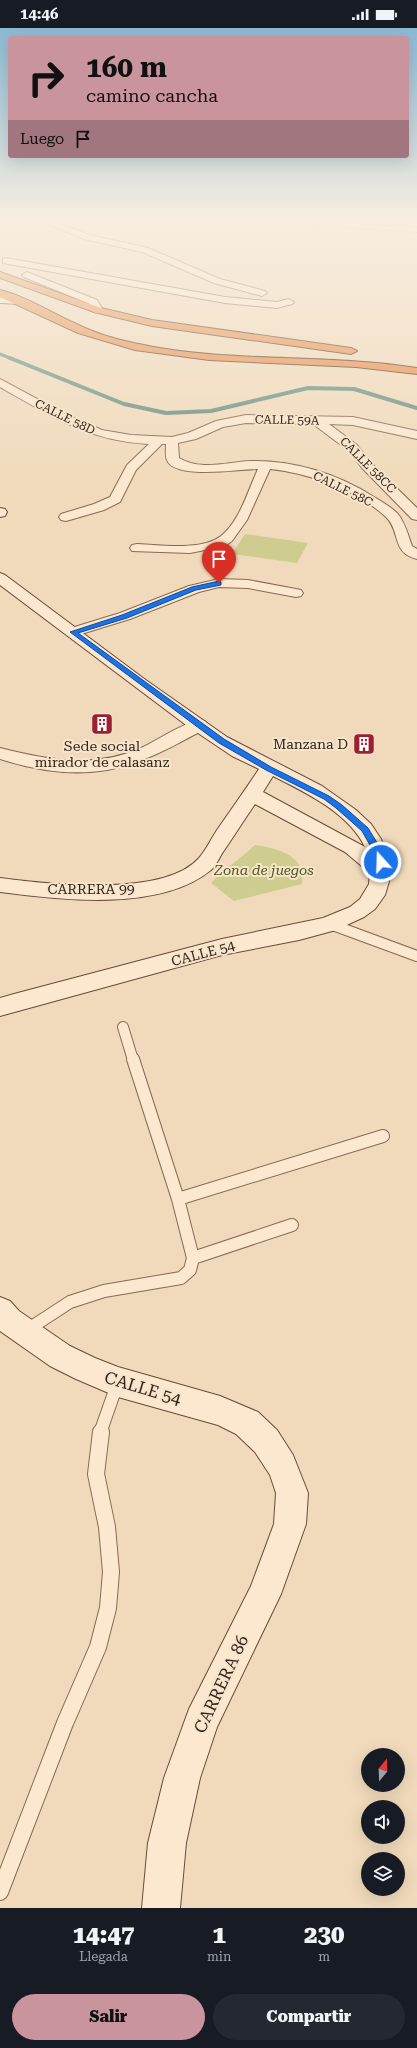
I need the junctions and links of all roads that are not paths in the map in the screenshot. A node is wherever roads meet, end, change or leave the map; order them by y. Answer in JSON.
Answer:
{"nodes":[{"id":1,"x":32,"y":306,"type":"edge"},
{"id":2,"x":86,"y":306,"type":"edge"},
{"id":3,"x":96,"y":306,"type":"edge"},
{"id":4,"x":98,"y":310,"type":"junction"},
{"id":5,"x":152,"y":323,"type":"junction"},
{"id":6,"x":115,"y":342,"type":"junction"},
{"id":7,"x":417,"y":362,"type":"edge"},
{"id":8,"x":417,"y":371,"type":"edge"},
{"id":9,"x":0,"y":382,"type":"edge"},
{"id":10,"x":315,"y":420,"type":"junction"},
{"id":11,"x":417,"y":435,"type":"edge"},
{"id":12,"x":165,"y":440,"type":"junction"},
{"id":13,"x":266,"y":465,"type":"junction"},
{"id":14,"x":417,"y":516,"type":"edge"},
{"id":15,"x":66,"y":517,"type":"dead end"},
{"id":16,"x":137,"y":548,"type":"dead end"},
{"id":17,"x":417,"y":554,"type":"edge"},
{"id":18,"x":0,"y":578,"type":"edge"},
{"id":19,"x":296,"y":593,"type":"dead end"},
{"id":20,"x":73,"y":632,"type":"junction"},
{"id":21,"x":199,"y":725,"type":"junction"},
{"id":22,"x":0,"y":753,"type":"edge"},
{"id":23,"x":269,"y":768,"type":"junction"},
{"id":24,"x":252,"y":794,"type":"junction"},
{"id":25,"x":382,"y":871,"type":"junction"},
{"id":26,"x":0,"y":885,"type":"edge"},
{"id":27,"x":330,"y":924,"type":"junction"},
{"id":28,"x":417,"y":956,"type":"edge"},
{"id":29,"x":0,"y":1007,"type":"edge"},
{"id":30,"x":123,"y":1027,"type":"dead end"},
{"id":31,"x":383,"y":1136,"type":"dead end"},
{"id":32,"x":178,"y":1199,"type":"junction"},
{"id":33,"x":292,"y":1225,"type":"dead end"},
{"id":34,"x":193,"y":1258,"type":"junction"},
{"id":35,"x":0,"y":1310,"type":"edge"},
{"id":36,"x":25,"y":1331,"type":"junction"},
{"id":37,"x":118,"y":1382,"type":"junction"},
{"id":38,"x":282,"y":1466,"type":"joint"},
{"id":39,"x":0,"y":1892,"type":"edge"},
{"id":40,"x":161,"y":1908,"type":"edge"}],
"edges":[{"from":1,"to":6,"type":"highway"},
{"from":2,"to":4,"type":"highway"},
{"from":3,"to":4,"type":"street"},
{"from":4,"to":5,"type":"highway"},
{"from":5,"to":6,"type":"highway"},
{"from":5,"to":7,"type":"highway"},
{"from":6,"to":8,"type":"highway"},
{"from":9,"to":12,"type":"street","name":"CALLE 58D"},
{"from":10,"to":11,"type":"street","name":"CALLE 59A"},
{"from":10,"to":12,"type":"street","name":"CALLE 59A"},
{"from":10,"to":14,"type":"street","name":"CALLE 58CC"},
{"from":12,"to":13,"type":"street","name":"CALLE 58C"},
{"from":12,"to":15,"type":"street"},
{"from":13,"to":16,"type":"street"},
{"from":13,"to":17,"type":"street","name":"CALLE 58C"},
{"from":18,"to":20,"type":"street","name":"CALLE 54"},
{"from":19,"to":20,"type":"street"},
{"from":20,"to":21,"type":"street","name":"CALLE 54"},
{"from":21,"to":22,"type":"street"},
{"from":21,"to":23,"type":"street","name":"CALLE 54"},
{"from":23,"to":24,"type":"street","name":"CARRERA 99"},
{"from":23,"to":25,"type":"street","name":"CALLE 54"},
{"from":24,"to":25,"type":"street"},
{"from":24,"to":26,"type":"street","name":"CARRERA 99"},
{"from":25,"to":27,"type":"street","name":"CALLE 54"},
{"from":27,"to":28,"type":"lane"},
{"from":27,"to":29,"type":"street","name":"CALLE 54"},
{"from":30,"to":32,"type":"lane"},
{"from":31,"to":32,"type":"lane"},
{"from":32,"to":34,"type":"lane"},
{"from":33,"to":34,"type":"lane"},
{"from":34,"to":36,"type":"lane"},
{"from":35,"to":36,"type":"street","name":"CALLE 54"},
{"from":36,"to":37,"type":"street","name":"CALLE 54"},
{"from":37,"to":38,"type":"street","name":"CALLE 54"},
{"from":37,"to":39,"type":"lane"},
{"from":38,"to":40,"type":"street","name":"CARRERA 86"}]}
